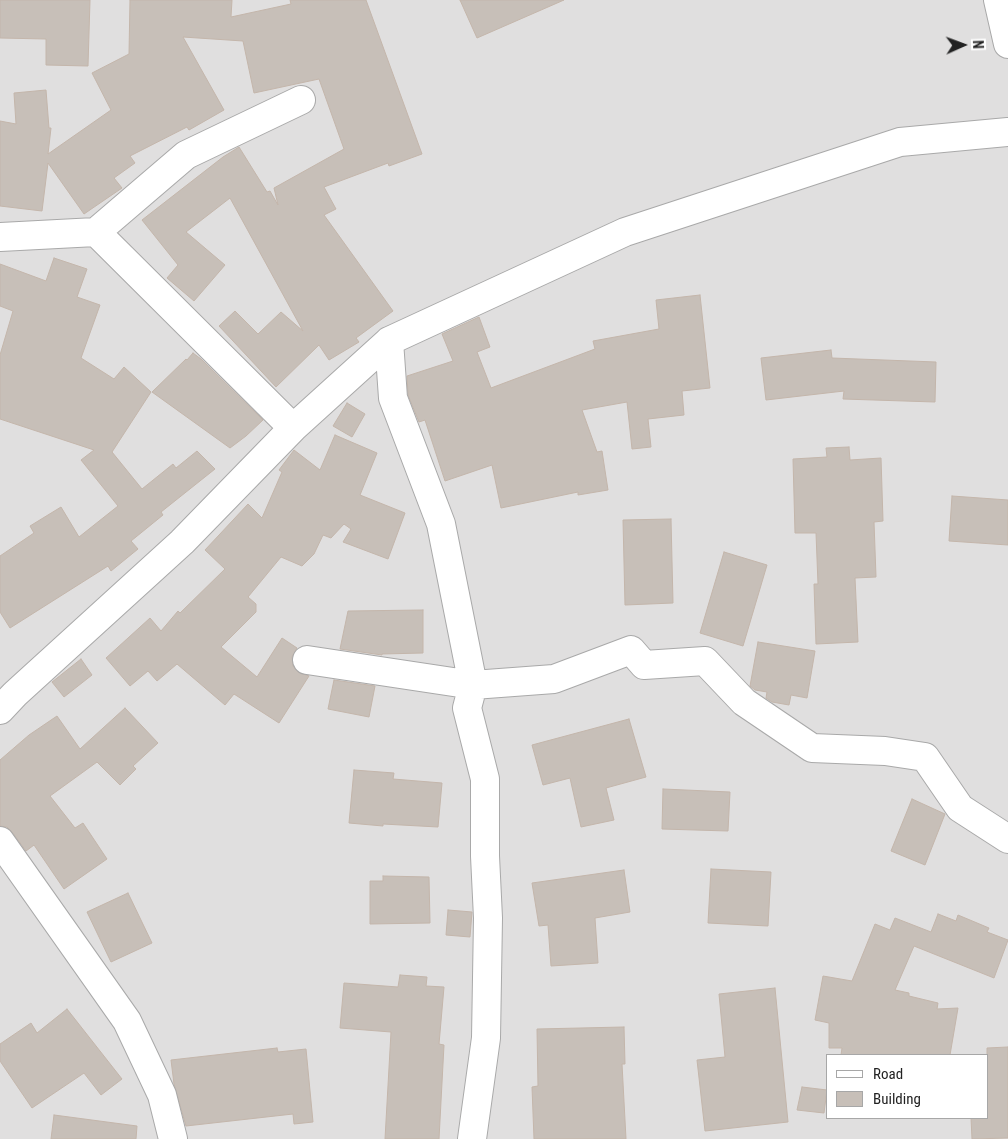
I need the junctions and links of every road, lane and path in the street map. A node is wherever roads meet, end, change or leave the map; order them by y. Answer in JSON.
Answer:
{"nodes":[{"id":1,"x":998,"y":0,"type":"edge"},
{"id":2,"x":1008,"y":44,"type":"edge"},
{"id":3,"x":301,"y":100,"type":"dead end"},
{"id":4,"x":1008,"y":132,"type":"edge"},
{"id":5,"x":96,"y":232,"type":"junction"},
{"id":6,"x":0,"y":237,"type":"edge"},
{"id":7,"x":389,"y":341,"type":"junction"},
{"id":8,"x":293,"y":428,"type":"junction"},
{"id":9,"x":307,"y":660,"type":"dead end"},
{"id":10,"x":473,"y":685,"type":"junction"},
{"id":11,"x":5,"y":698,"type":"edge"},
{"id":12,"x":1008,"y":839,"type":"edge"},
{"id":13,"x":0,"y":840,"type":"edge"},
{"id":14,"x":173,"y":1139,"type":"edge"},
{"id":15,"x":472,"y":1139,"type":"edge"}],
"edges":[{"from":1,"to":2,"type":"street"},
{"from":3,"to":5,"type":"street"},
{"from":4,"to":7,"type":"street"},
{"from":5,"to":6,"type":"street"},
{"from":5,"to":8,"type":"street"},
{"from":7,"to":8,"type":"street"},
{"from":7,"to":10,"type":"street"},
{"from":8,"to":11,"type":"street"},
{"from":9,"to":10,"type":"street"},
{"from":10,"to":12,"type":"street"},
{"from":10,"to":15,"type":"street"},
{"from":13,"to":14,"type":"street"}]}
